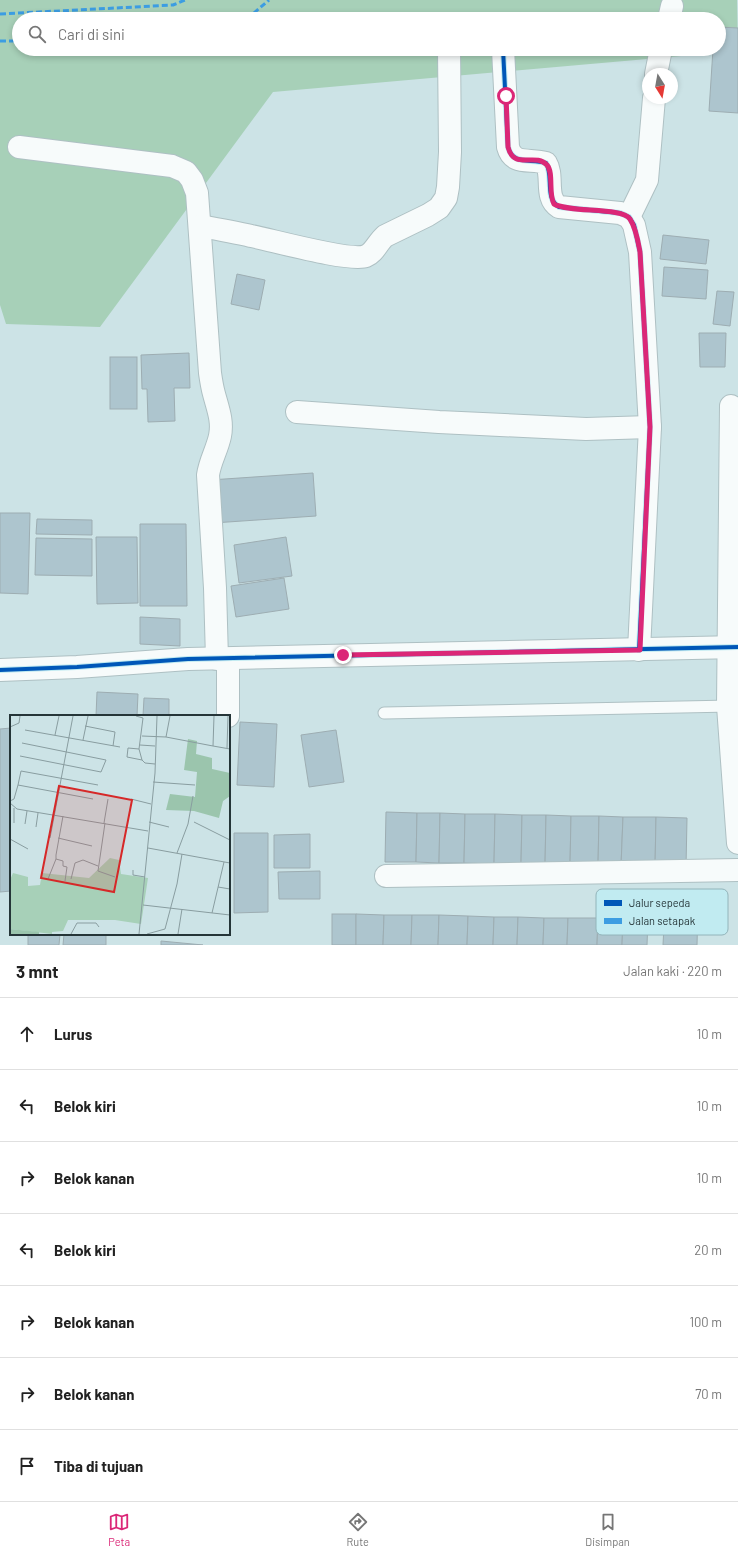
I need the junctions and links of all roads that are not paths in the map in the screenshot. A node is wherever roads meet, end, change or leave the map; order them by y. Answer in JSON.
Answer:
{"nodes":[{"id":1,"x":449,"y":56,"type":"edge"},
{"id":2,"x":503,"y":56,"type":"edge"},
{"id":3,"x":660,"y":56,"type":"edge"},
{"id":4,"x":657,"y":68,"type":"edge"},
{"id":5,"x":653,"y":104,"type":"edge"},
{"id":6,"x":19,"y":147,"type":"dead end"},
{"id":7,"x":629,"y":217,"type":"junction"},
{"id":8,"x":200,"y":226,"type":"junction"},
{"id":9,"x":732,"y":406,"type":"dead end"},
{"id":10,"x":297,"y":412,"type":"dead end"},
{"id":11,"x":650,"y":427,"type":"junction"},
{"id":12,"x":734,"y":647,"type":"edge"},
{"id":13,"x":640,"y":650,"type":"junction"},
{"id":14,"x":222,"y":659,"type":"junction"},
{"id":15,"x":0,"y":670,"type":"edge"},
{"id":16,"x":733,"y":706,"type":"edge"},
{"id":17,"x":384,"y":713,"type":"dead end"},
{"id":18,"x":228,"y":715,"type":"edge"},
{"id":19,"x":738,"y":844,"type":"edge"},
{"id":20,"x":738,"y":870,"type":"edge"},
{"id":21,"x":386,"y":876,"type":"dead end"}],
"edges":[{"from":1,"to":8,"type":"street"},
{"from":2,"to":7,"type":"street"},
{"from":3,"to":4,"type":"street"},
{"from":5,"to":7,"type":"street"},
{"from":6,"to":8,"type":"street"},
{"from":7,"to":11,"type":"street"},
{"from":8,"to":14,"type":"street"},
{"from":9,"to":12,"type":"street"},
{"from":10,"to":11,"type":"street"},
{"from":11,"to":13,"type":"street"},
{"from":12,"to":13,"type":"street"},
{"from":12,"to":16,"type":"street"},
{"from":13,"to":14,"type":"street"},
{"from":14,"to":15,"type":"street"},
{"from":14,"to":18,"type":"street"},
{"from":16,"to":17,"type":"lane"},
{"from":16,"to":19,"type":"street"},
{"from":20,"to":21,"type":"street"}]}
